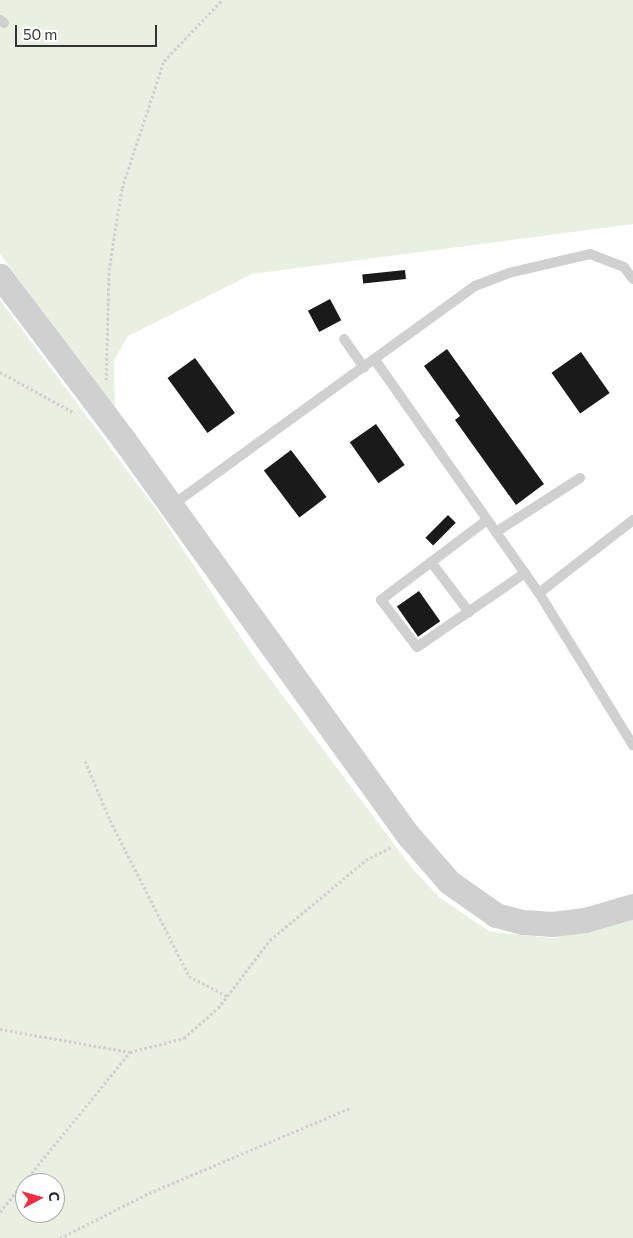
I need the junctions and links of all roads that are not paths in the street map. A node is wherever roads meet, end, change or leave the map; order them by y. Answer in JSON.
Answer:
{"nodes":[{"id":1,"x":0,"y":276,"type":"edge"},
{"id":2,"x":633,"y":279,"type":"edge"},
{"id":3,"x":344,"y":339,"type":"dead end"},
{"id":4,"x":375,"y":360,"type":"junction"},
{"id":5,"x":364,"y":368,"type":"junction"},
{"id":6,"x":580,"y":478,"type":"dead end"},
{"id":7,"x":171,"y":506,"type":"junction"},
{"id":8,"x":487,"y":520,"type":"junction"},
{"id":9,"x":633,"y":520,"type":"edge"},
{"id":10,"x":496,"y":532,"type":"junction"},
{"id":11,"x":431,"y":562,"type":"junction"},
{"id":12,"x":525,"y":573,"type":"junction"},
{"id":13,"x":540,"y":593,"type":"junction"},
{"id":14,"x":469,"y":612,"type":"junction"},
{"id":15,"x":633,"y":745,"type":"edge"},
{"id":16,"x":633,"y":906,"type":"edge"}],
"edges":[{"from":1,"to":7,"type":"street"},
{"from":2,"to":4,"type":"lane"},
{"from":3,"to":5,"type":"lane"},
{"from":4,"to":5,"type":"lane"},
{"from":4,"to":8,"type":"lane"},
{"from":5,"to":7,"type":"lane"},
{"from":6,"to":10,"type":"lane"},
{"from":7,"to":16,"type":"street"},
{"from":8,"to":10,"type":"lane"},
{"from":8,"to":11,"type":"lane"},
{"from":9,"to":13,"type":"lane"},
{"from":10,"to":12,"type":"lane"},
{"from":11,"to":14,"type":"lane"},
{"from":11,"to":14,"type":"lane"},
{"from":12,"to":13,"type":"lane"},
{"from":12,"to":14,"type":"lane"},
{"from":13,"to":15,"type":"lane"}]}
